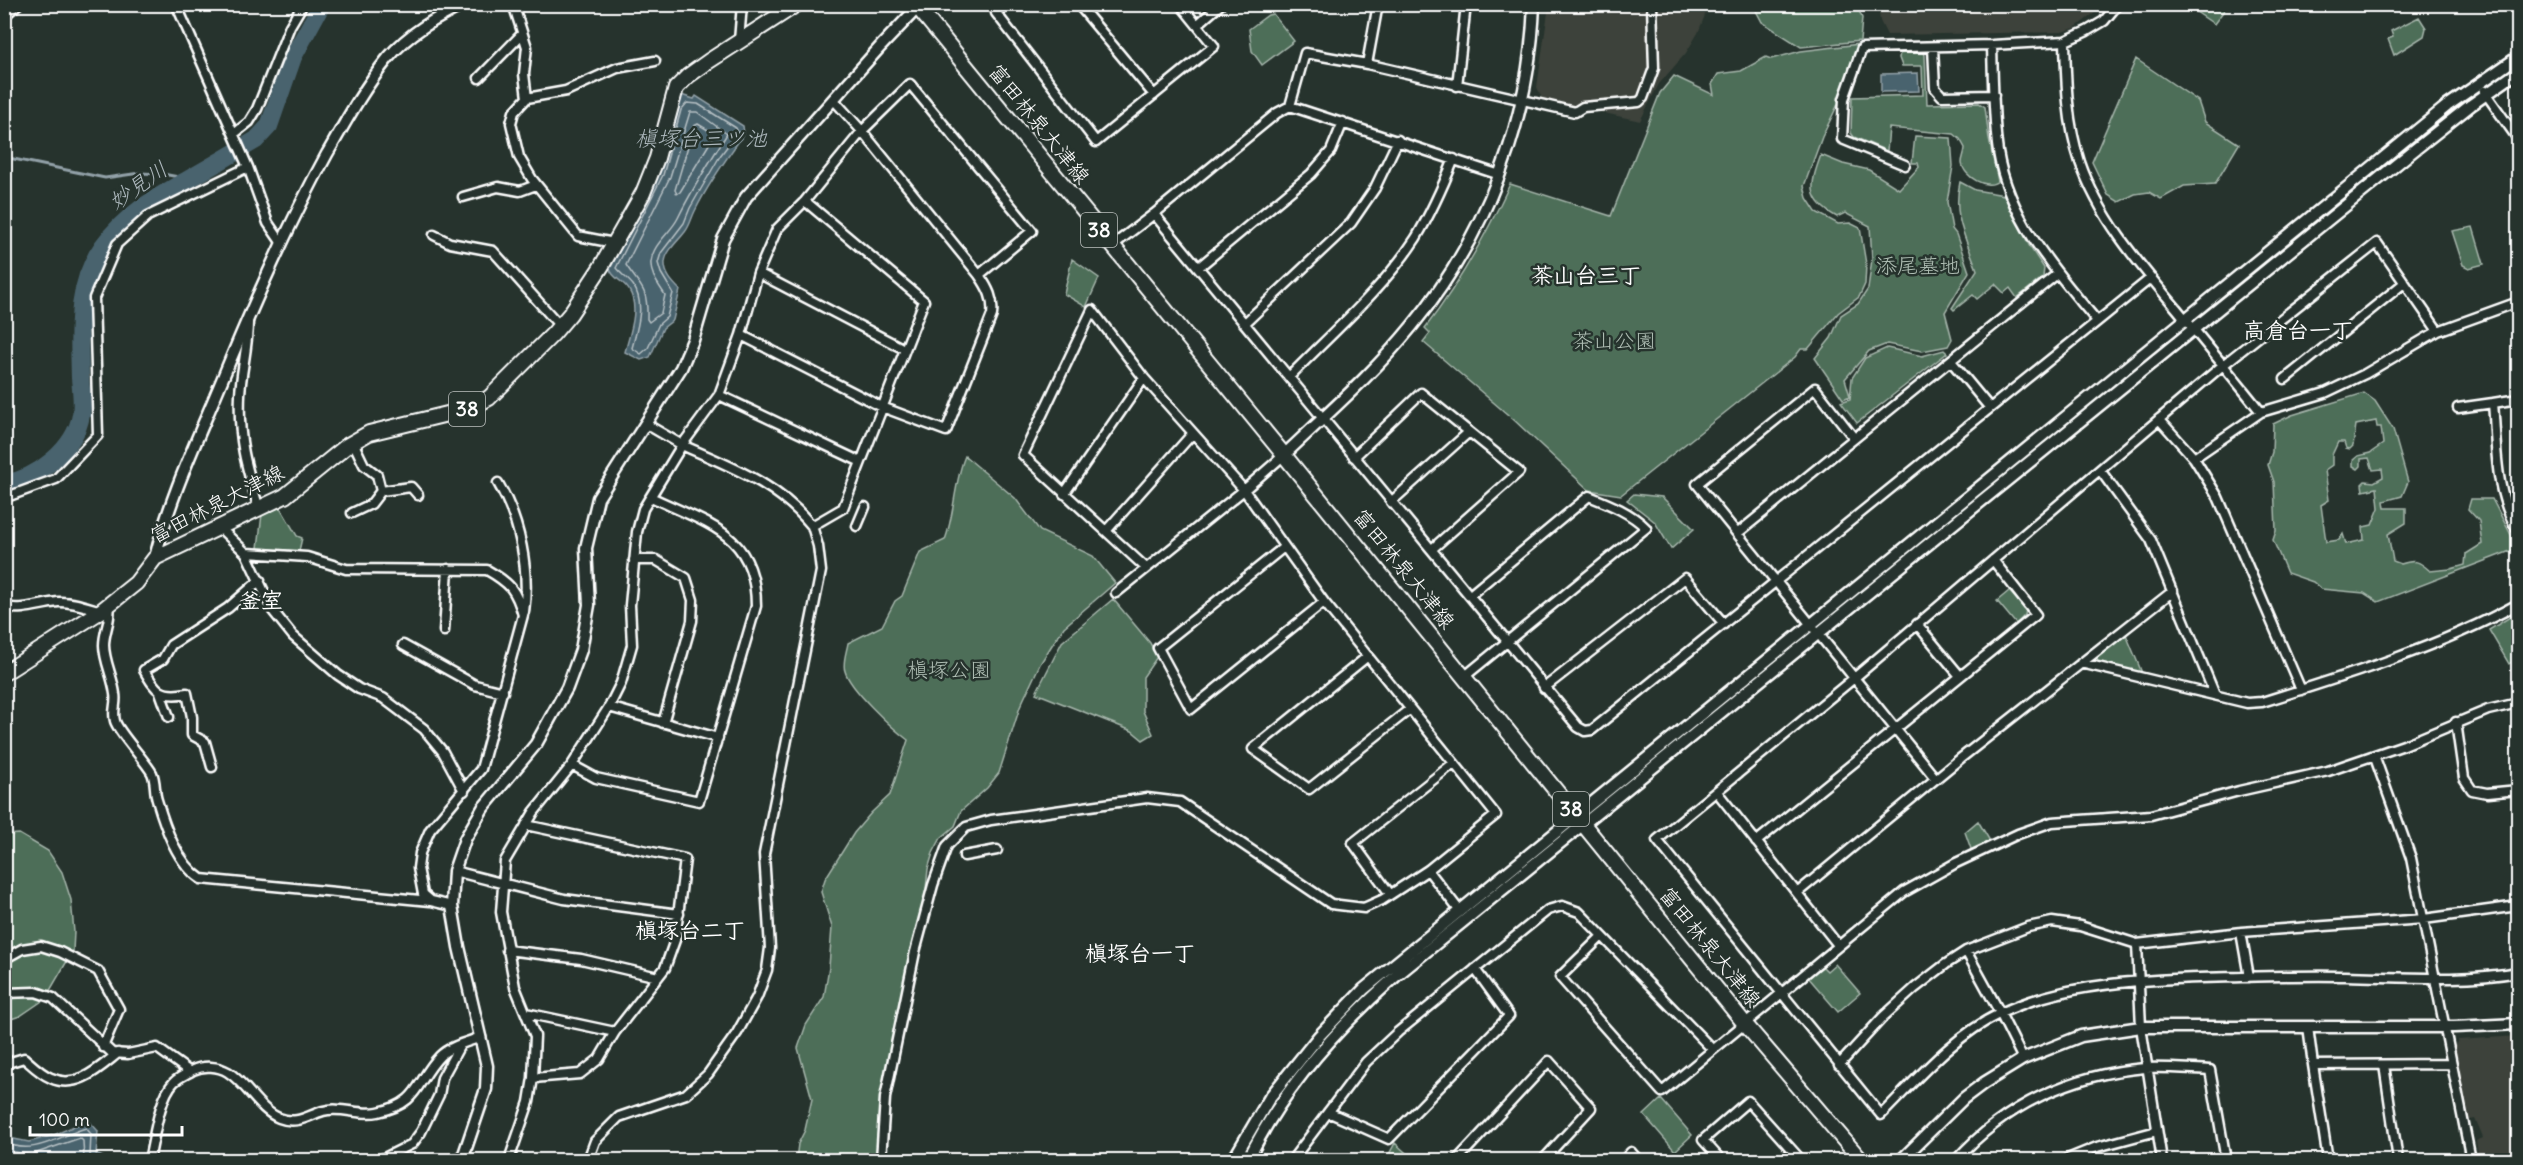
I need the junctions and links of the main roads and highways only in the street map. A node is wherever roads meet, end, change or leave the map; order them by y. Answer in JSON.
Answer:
{"nodes":[{"id":1,"x":797,"y":4,"type":"edge"},
{"id":2,"x":918,"y":6,"type":"edge"},
{"id":3,"x":4,"y":673,"type":"edge"},
{"id":4,"x":1861,"y":1161,"type":"edge"}],
"edges":[{"from":1,"to":3,"type":"main road","name":"富田林泉大津線","number":"38"},
{"from":2,"to":4,"type":"main road","name":"富田林泉大津線","number":"38"}]}
